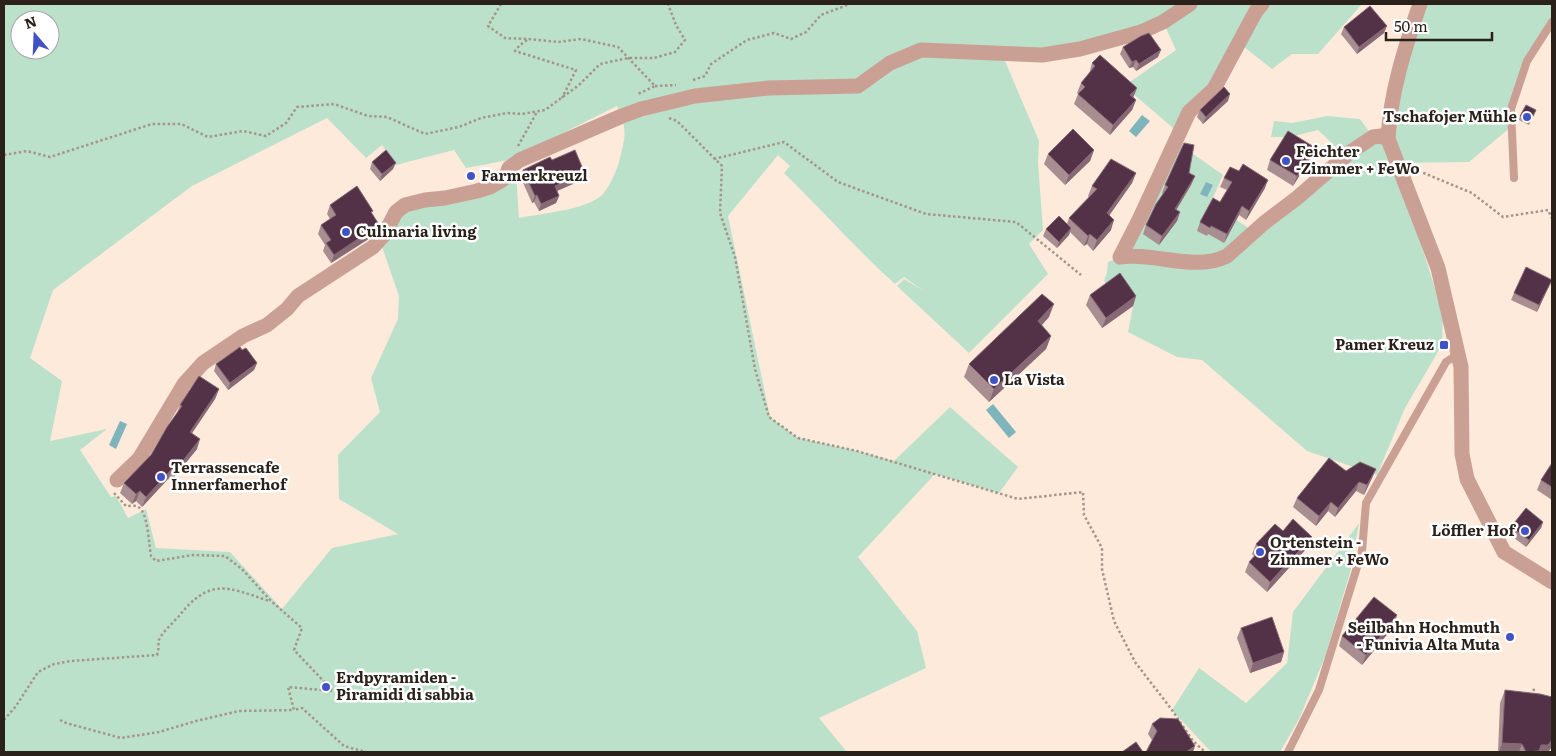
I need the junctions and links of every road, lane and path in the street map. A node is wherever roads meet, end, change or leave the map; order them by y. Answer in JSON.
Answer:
{"nodes":[{"id":1,"x":501,"y":4,"type":"edge"},
{"id":2,"x":668,"y":4,"type":"edge"},
{"id":3,"x":850,"y":4,"type":"edge"},
{"id":4,"x":1190,"y":4,"type":"edge"},
{"id":5,"x":1262,"y":4,"type":"edge"},
{"id":6,"x":1420,"y":4,"type":"edge"},
{"id":7,"x":1552,"y":22,"type":"edge"},
{"id":8,"x":528,"y":39,"type":"junction"},
{"id":9,"x":628,"y":58,"type":"junction"},
{"id":10,"x":691,"y":82,"type":"dead end"},
{"id":11,"x":683,"y":84,"type":"dead end"},
{"id":12,"x":655,"y":86,"type":"junction"},
{"id":13,"x":561,"y":99,"type":"junction"},
{"id":14,"x":641,"y":109,"type":"junction"},
{"id":15,"x":537,"y":112,"type":"junction"},
{"id":16,"x":668,"y":118,"type":"dead end"},
{"id":17,"x":1388,"y":139,"type":"junction"},
{"id":18,"x":517,"y":147,"type":"dead end"},
{"id":19,"x":4,"y":155,"type":"edge"},
{"id":20,"x":714,"y":159,"type":"junction"},
{"id":21,"x":1399,"y":164,"type":"junction"},
{"id":22,"x":1514,"y":178,"type":"dead end"},
{"id":23,"x":1552,"y":218,"type":"edge"},
{"id":24,"x":1082,"y":275,"type":"dead end"},
{"id":25,"x":1458,"y":354,"type":"junction"},
{"id":26,"x":117,"y":480,"type":"joint"},
{"id":27,"x":1552,"y":582,"type":"edge"},
{"id":28,"x":271,"y":601,"type":"junction"},
{"id":29,"x":1534,"y":688,"type":"dead end"},
{"id":30,"x":1533,"y":701,"type":"edge"},
{"id":31,"x":294,"y":710,"type":"junction"},
{"id":32,"x":4,"y":720,"type":"edge"},
{"id":33,"x":60,"y":720,"type":"dead end"},
{"id":34,"x":366,"y":752,"type":"edge"},
{"id":35,"x":1205,"y":752,"type":"edge"},
{"id":36,"x":1288,"y":752,"type":"edge"}],
"edges":[{"from":1,"to":8,"type":"path"},
{"from":2,"to":9,"type":"path"},
{"from":3,"to":10,"type":"path"},
{"from":4,"to":14,"type":"street"},
{"from":5,"to":17,"type":"street"},
{"from":6,"to":17,"type":"street"},
{"from":7,"to":22,"type":"lane"},
{"from":8,"to":9,"type":"path"},
{"from":8,"to":13,"type":"path"},
{"from":9,"to":12,"type":"path"},
{"from":9,"to":13,"type":"path"},
{"from":11,"to":12,"type":"path"},
{"from":12,"to":14,"type":"path"},
{"from":13,"to":15,"type":"path"},
{"from":14,"to":26,"type":"street"},
{"from":15,"to":18,"type":"path"},
{"from":15,"to":19,"type":"path"},
{"from":16,"to":20,"type":"path"},
{"from":17,"to":21,"type":"street"},
{"from":20,"to":24,"type":"path"},
{"from":20,"to":35,"type":"path"},
{"from":21,"to":23,"type":"path"},
{"from":21,"to":25,"type":"street"},
{"from":25,"to":27,"type":"street"},
{"from":25,"to":36,"type":"lane"},
{"from":26,"to":28,"type":"path"},
{"from":28,"to":31,"type":"path"},
{"from":28,"to":32,"type":"path"},
{"from":29,"to":30,"type":"path"},
{"from":31,"to":33,"type":"path"},
{"from":31,"to":34,"type":"path"}]}
